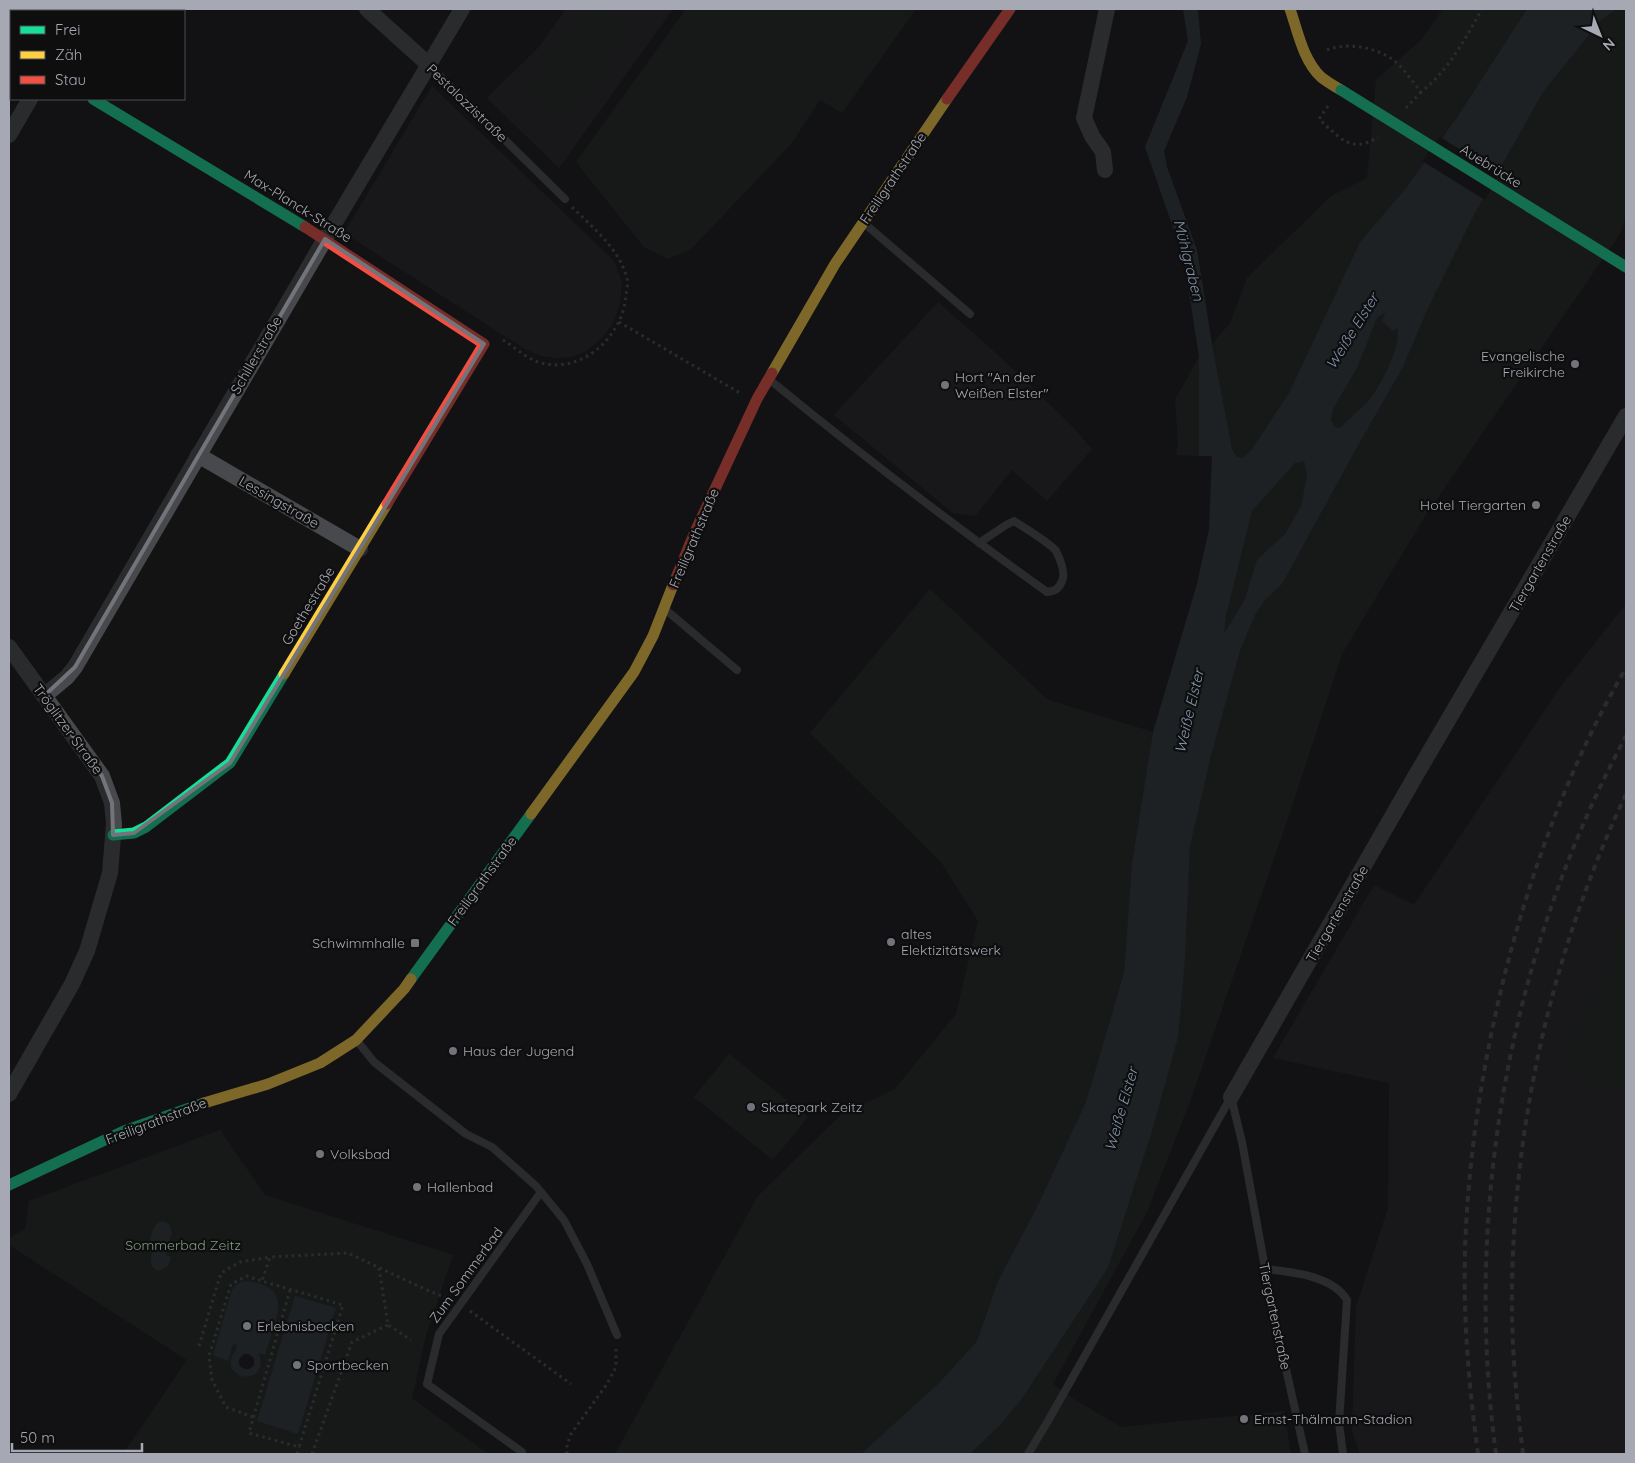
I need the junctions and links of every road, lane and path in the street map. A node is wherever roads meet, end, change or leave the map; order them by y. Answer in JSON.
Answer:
{"nodes":[{"id":1,"x":367,"y":9,"type":"edge"},
{"id":2,"x":462,"y":9,"type":"edge"},
{"id":3,"x":1010,"y":9,"type":"edge"},
{"id":4,"x":1107,"y":9,"type":"edge"},
{"id":5,"x":1290,"y":9,"type":"edge"},
{"id":6,"x":1482,"y":9,"type":"edge"},
{"id":7,"x":1307,"y":56,"type":"junction"},
{"id":8,"x":429,"y":65,"type":"junction"},
{"id":9,"x":29,"y":100,"type":"edge"},
{"id":10,"x":95,"y":100,"type":"edge"},
{"id":11,"x":1330,"y":100,"type":"dead end"},
{"id":12,"x":1319,"y":119,"type":"dead end"},
{"id":13,"x":9,"y":135,"type":"edge"},
{"id":14,"x":1105,"y":170,"type":"dead end"},
{"id":15,"x":565,"y":199,"type":"joint"},
{"id":16,"x":863,"y":223,"type":"junction"},
{"id":17,"x":325,"y":238,"type":"junction"},
{"id":18,"x":1626,"y":267,"type":"edge"},
{"id":19,"x":970,"y":314,"type":"dead end"},
{"id":20,"x":619,"y":322,"type":"junction"},
{"id":21,"x":484,"y":344,"type":"junction"},
{"id":22,"x":768,"y":379,"type":"junction"},
{"id":23,"x":755,"y":402,"type":"junction"},
{"id":24,"x":1626,"y":416,"type":"edge"},
{"id":25,"x":198,"y":455,"type":"junction"},
{"id":26,"x":979,"y":543,"type":"junction"},
{"id":27,"x":360,"y":549,"type":"junction"},
{"id":28,"x":664,"y":609,"type":"junction"},
{"id":29,"x":9,"y":647,"type":"edge"},
{"id":30,"x":737,"y":670,"type":"dead end"},
{"id":31,"x":44,"y":696,"type":"junction"},
{"id":32,"x":113,"y":835,"type":"junction"},
{"id":33,"x":356,"y":1040,"type":"junction"},
{"id":34,"x":9,"y":1094,"type":"edge"},
{"id":35,"x":1231,"y":1097,"type":"junction"},
{"id":36,"x":9,"y":1185,"type":"edge"},
{"id":37,"x":541,"y":1192,"type":"junction"},
{"id":38,"x":270,"y":1257,"type":"junction"},
{"id":39,"x":379,"y":1267,"type":"junction"},
{"id":40,"x":1265,"y":1269,"type":"junction"},
{"id":41,"x":262,"y":1280,"type":"junction"},
{"id":42,"x":290,"y":1290,"type":"junction"},
{"id":43,"x":460,"y":1304,"type":"junction"},
{"id":44,"x":388,"y":1325,"type":"junction"},
{"id":45,"x":616,"y":1335,"type":"joint"},
{"id":46,"x":410,"y":1340,"type":"dead end"},
{"id":47,"x":199,"y":1346,"type":"dead end"},
{"id":48,"x":571,"y":1384,"type":"dead end"},
{"id":49,"x":253,"y":1417,"type":"junction"},
{"id":50,"x":299,"y":1447,"type":"junction"},
{"id":51,"x":522,"y":1452,"type":"dead end"},
{"id":52,"x":297,"y":1454,"type":"edge"},
{"id":53,"x":312,"y":1454,"type":"edge"},
{"id":54,"x":567,"y":1454,"type":"edge"},
{"id":55,"x":1028,"y":1454,"type":"edge"},
{"id":56,"x":1305,"y":1454,"type":"edge"},
{"id":57,"x":1343,"y":1454,"type":"edge"}],
"edges":[{"from":1,"to":8,"type":"street","name":"Pestalozzistraße"},
{"from":2,"to":8,"type":"street","name":"Schillerstraße"},
{"from":3,"to":16,"type":"street","name":"Freiligrathstraße"},
{"from":4,"to":14,"type":"street"},
{"from":5,"to":7,"type":"street","name":"Auebrücke"},
{"from":6,"to":7,"type":"path"},
{"from":7,"to":18,"type":"street","name":"Auebrücke","bridge":true},
{"from":8,"to":15,"type":"lane","name":"Pestalozzistraße"},
{"from":8,"to":17,"type":"street","name":"Schillerstraße"},
{"from":9,"to":13,"type":"street"},
{"from":10,"to":17,"type":"street","name":"Max-Planck-Straße"},
{"from":11,"to":12,"type":"path"},
{"from":15,"to":20,"type":"path"},
{"from":16,"to":19,"type":"lane"},
{"from":16,"to":22,"type":"street","name":"Freiligrathstraße"},
{"from":17,"to":21,"type":"street","name":"Max-Planck-Straße"},
{"from":17,"to":25,"type":"street","name":"Schillerstraße"},
{"from":20,"to":21,"type":"path"},
{"from":20,"to":23,"type":"path"},
{"from":21,"to":27,"type":"street","name":"Goethestraße"},
{"from":22,"to":23,"type":"street","name":"Freiligrathstraße"},
{"from":22,"to":26,"type":"lane"},
{"from":23,"to":28,"type":"street","name":"Freiligrathstraße"},
{"from":24,"to":35,"type":"street","name":"Tiergartenstraße"},
{"from":25,"to":27,"type":"street","name":"Lessingstraße"},
{"from":25,"to":31,"type":"street","name":"Schillerstraße"},
{"from":26,"to":26,"type":"lane"},
{"from":27,"to":32,"type":"street","name":"Goethestraße"},
{"from":28,"to":30,"type":"lane"},
{"from":28,"to":33,"type":"street","name":"Freiligrathstraße"},
{"from":29,"to":31,"type":"street","name":"Tröglitzer Straße"},
{"from":31,"to":32,"type":"street","name":"Tröglitzer Straße"},
{"from":32,"to":34,"type":"street","name":"Tröglitzer Straße"},
{"from":33,"to":36,"type":"street","name":"Freiligrathstraße"},
{"from":33,"to":37,"type":"lane"},
{"from":35,"to":40,"type":"lane","name":"Tiergartenstraße"},
{"from":35,"to":55,"type":"lane"},
{"from":37,"to":43,"type":"lane","name":"Zum Sommerbad"},
{"from":37,"to":45,"type":"lane"},
{"from":38,"to":39,"type":"path"},
{"from":38,"to":41,"type":"path"},
{"from":38,"to":47,"type":"path"},
{"from":39,"to":43,"type":"path"},
{"from":39,"to":44,"type":"path"},
{"from":40,"to":56,"type":"lane","name":"Tiergartenstraße"},
{"from":40,"to":57,"type":"lane"},
{"from":41,"to":42,"type":"path"},
{"from":41,"to":49,"type":"path"},
{"from":42,"to":49,"type":"path"},
{"from":42,"to":50,"type":"path"},
{"from":43,"to":48,"type":"path"},
{"from":43,"to":51,"type":"lane","name":"Zum Sommerbad"},
{"from":44,"to":46,"type":"path"},
{"from":44,"to":53,"type":"path"},
{"from":45,"to":54,"type":"path"},
{"from":49,"to":50,"type":"path"},
{"from":50,"to":52,"type":"path"}]}
